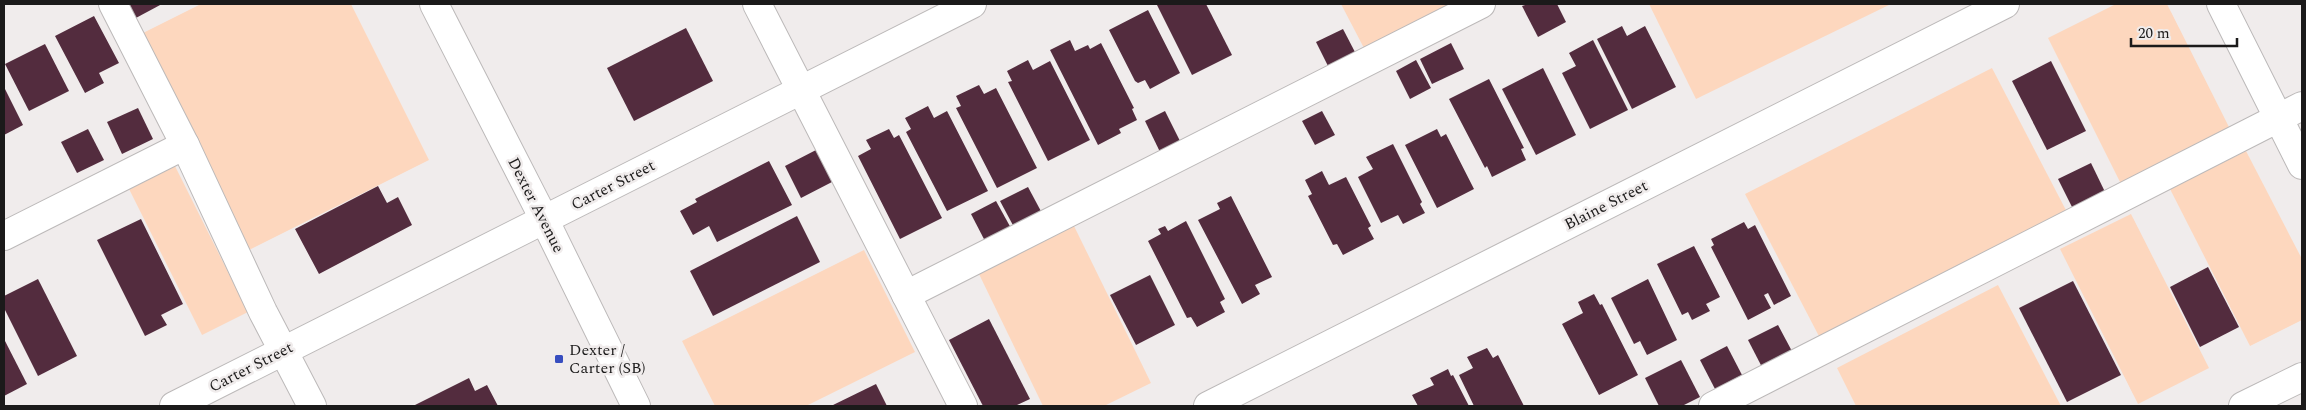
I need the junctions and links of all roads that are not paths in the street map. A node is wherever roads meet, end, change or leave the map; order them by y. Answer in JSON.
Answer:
{"nodes":[{"id":1,"x":113,"y":4,"type":"edge"},
{"id":2,"x":434,"y":4,"type":"edge"},
{"id":3,"x":757,"y":4,"type":"edge"},
{"id":4,"x":972,"y":4,"type":"edge"},
{"id":5,"x":1481,"y":4,"type":"edge"},
{"id":6,"x":2005,"y":4,"type":"edge"},
{"id":7,"x":2221,"y":4,"type":"edge"},
{"id":8,"x":801,"y":90,"type":"junction"},
{"id":9,"x":2302,"y":106,"type":"edge"},
{"id":10,"x":2278,"y":118,"type":"junction"},
{"id":11,"x":185,"y":145,"type":"junction"},
{"id":12,"x":2302,"y":165,"type":"edge"},
{"id":13,"x":544,"y":219,"type":"junction"},
{"id":14,"x":4,"y":236,"type":"edge"},
{"id":15,"x":906,"y":295,"type":"junction"},
{"id":16,"x":284,"y":350,"type":"junction"},
{"id":17,"x":2302,"y":377,"type":"edge"},
{"id":18,"x":174,"y":406,"type":"edge"},
{"id":19,"x":312,"y":406,"type":"edge"},
{"id":20,"x":636,"y":406,"type":"edge"},
{"id":21,"x":963,"y":406,"type":"edge"},
{"id":22,"x":1208,"y":406,"type":"edge"},
{"id":23,"x":1713,"y":406,"type":"edge"},
{"id":24,"x":2243,"y":406,"type":"edge"}],
"edges":[{"from":1,"to":11,"type":"street"},
{"from":2,"to":13,"type":"street","name":"Dexter Avenue"},
{"from":3,"to":8,"type":"street"},
{"from":4,"to":8,"type":"street","name":"Carter Street"},
{"from":5,"to":15,"type":"street"},
{"from":6,"to":22,"type":"street","name":"Blaine Street"},
{"from":7,"to":10,"type":"street"},
{"from":8,"to":13,"type":"street","name":"Carter Street"},
{"from":8,"to":15,"type":"street"},
{"from":9,"to":10,"type":"street"},
{"from":10,"to":12,"type":"street"},
{"from":10,"to":23,"type":"street"},
{"from":11,"to":14,"type":"street"},
{"from":11,"to":16,"type":"street"},
{"from":13,"to":16,"type":"street","name":"Carter Street"},
{"from":13,"to":20,"type":"street","name":"Dexter Avenue"},
{"from":15,"to":21,"type":"street"},
{"from":16,"to":18,"type":"street","name":"Carter Street"},
{"from":16,"to":19,"type":"street"},
{"from":17,"to":24,"type":"street"}]}
